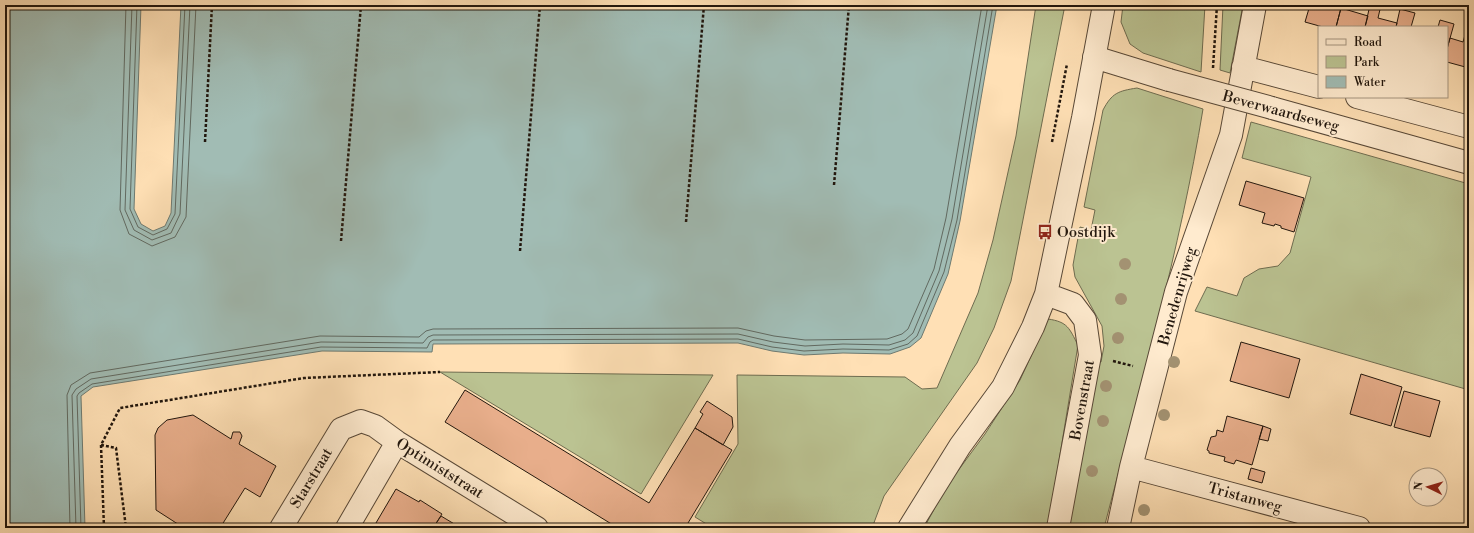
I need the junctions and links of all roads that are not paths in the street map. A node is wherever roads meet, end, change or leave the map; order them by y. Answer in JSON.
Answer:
{"nodes":[{"id":1,"x":1104,"y":5,"type":"edge"},
{"id":2,"x":1255,"y":5,"type":"edge"},
{"id":3,"x":1094,"y":58,"type":"junction"},
{"id":4,"x":1243,"y":67,"type":"junction"},
{"id":5,"x":1318,"y":87,"type":"edge"},
{"id":6,"x":1361,"y":98,"type":"edge"},
{"id":7,"x":1469,"y":127,"type":"edge"},
{"id":8,"x":1469,"y":163,"type":"edge"},
{"id":9,"x":1046,"y":294,"type":"junction"},
{"id":10,"x":341,"y":429,"type":"joint"},
{"id":11,"x":397,"y":442,"type":"junction"},
{"id":12,"x":1130,"y":467,"type":"junction"},
{"id":13,"x":281,"y":528,"type":"edge"},
{"id":14,"x":347,"y":528,"type":"edge"},
{"id":15,"x":537,"y":528,"type":"edge"},
{"id":16,"x":909,"y":528,"type":"edge"},
{"id":17,"x":1058,"y":528,"type":"edge"},
{"id":18,"x":1118,"y":528,"type":"edge"},
{"id":19,"x":1359,"y":528,"type":"edge"}],
"edges":[{"from":1,"to":3,"type":"street"},
{"from":2,"to":4,"type":"street","name":"Benedenrijweg"},
{"from":3,"to":8,"type":"street","name":"Beverwaardseweg","bridge":true},
{"from":3,"to":9,"type":"street"},
{"from":4,"to":5,"type":"street"},
{"from":4,"to":12,"type":"street","name":"Benedenrijweg"},
{"from":6,"to":7,"type":"street"},
{"from":9,"to":16,"type":"street"},
{"from":9,"to":17,"type":"street","name":"Bovenstraat"},
{"from":10,"to":11,"type":"street","name":"Optimiststraat"},
{"from":10,"to":13,"type":"street","name":"Starstraat"},
{"from":11,"to":14,"type":"street"},
{"from":11,"to":15,"type":"street","name":"Optimiststraat"},
{"from":12,"to":18,"type":"street","name":"Benedenrijweg"},
{"from":12,"to":19,"type":"street","name":"Tristanweg"}]}
